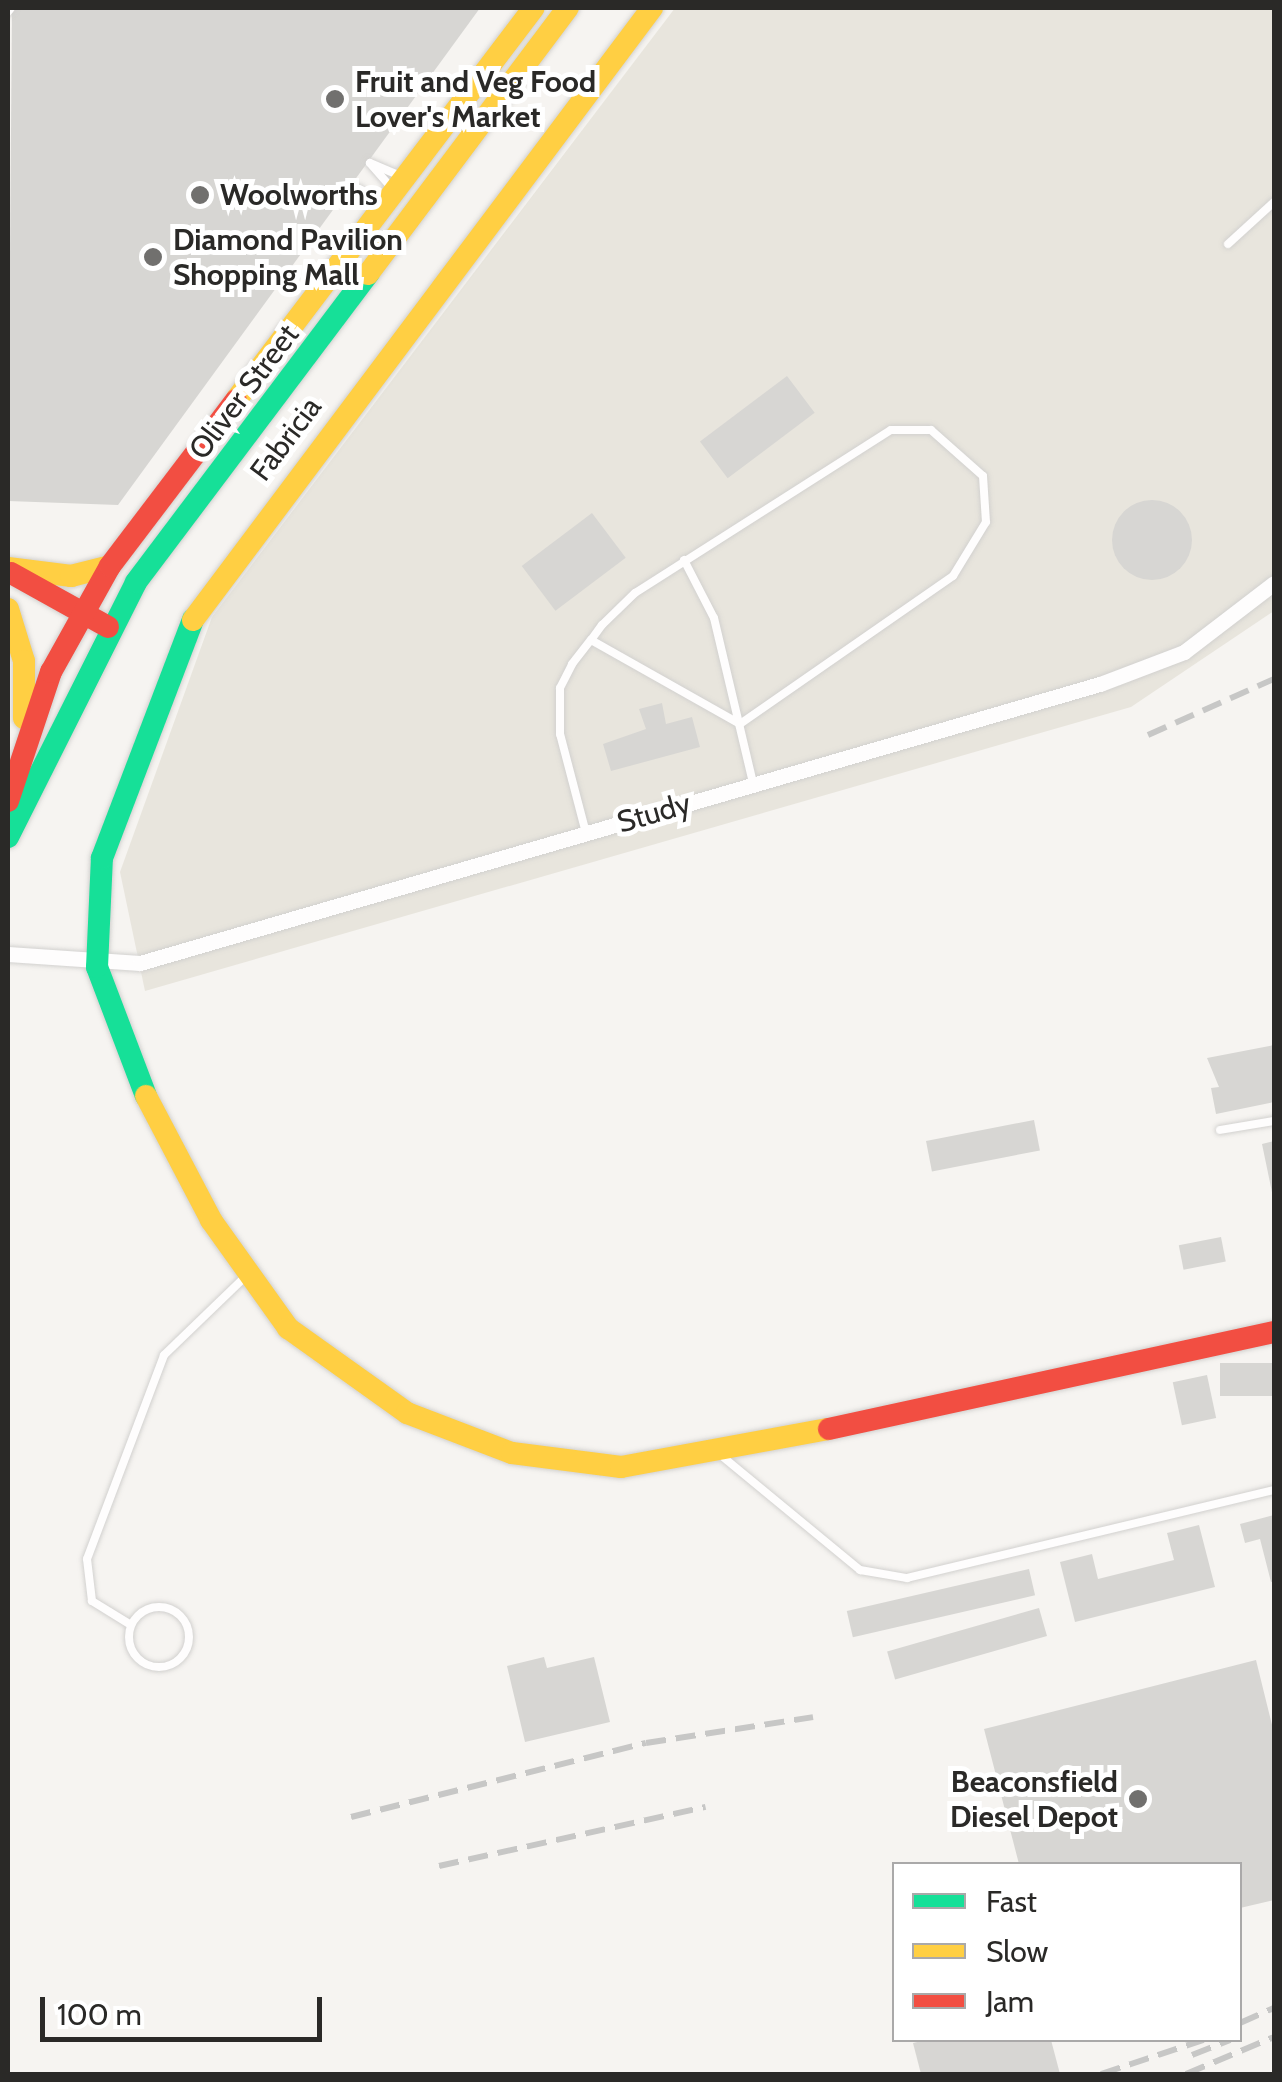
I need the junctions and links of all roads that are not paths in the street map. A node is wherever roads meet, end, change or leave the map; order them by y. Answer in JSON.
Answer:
{"nodes":[{"id":1,"x":534,"y":8,"type":"edge"},
{"id":2,"x":568,"y":8,"type":"edge"},
{"id":3,"x":652,"y":8,"type":"edge"},
{"id":4,"x":359,"y":190,"type":"dead end"},
{"id":5,"x":394,"y":192,"type":"junction"},
{"id":6,"x":1274,"y":202,"type":"edge"},
{"id":7,"x":419,"y":210,"type":"junction"},
{"id":8,"x":1228,"y":244,"type":"dead end"},
{"id":9,"x":684,"y":560,"type":"junction"},
{"id":10,"x":110,"y":566,"type":"junction"},
{"id":11,"x":8,"y":570,"type":"edge"},
{"id":12,"x":1274,"y":583,"type":"edge"},
{"id":13,"x":8,"y":609,"type":"edge"},
{"id":14,"x":81,"y":612,"type":"junction"},
{"id":15,"x":108,"y":628,"type":"junction"},
{"id":16,"x":591,"y":640,"type":"junction"},
{"id":17,"x":740,"y":724,"type":"junction"},
{"id":18,"x":23,"y":740,"type":"junction"},
{"id":19,"x":753,"y":784,"type":"junction"},
{"id":20,"x":8,"y":801,"type":"edge"},
{"id":21,"x":586,"y":833,"type":"junction"},
{"id":22,"x":8,"y":838,"type":"edge"},
{"id":23,"x":8,"y":954,"type":"edge"},
{"id":24,"x":98,"y":966,"type":"junction"},
{"id":25,"x":1274,"y":1121,"type":"edge"},
{"id":26,"x":1220,"y":1130,"type":"dead end"},
{"id":27,"x":247,"y":1275,"type":"junction"},
{"id":28,"x":1274,"y":1332,"type":"edge"},
{"id":29,"x":720,"y":1454,"type":"junction"},
{"id":30,"x":1274,"y":1490,"type":"edge"},
{"id":31,"x":131,"y":1624,"type":"junction"}],
"edges":[{"from":1,"to":5,"type":"main road","name":"Oliver Street"},
{"from":2,"to":7,"type":"main road","name":"Oliver Street"},
{"from":3,"to":24,"type":"main road","name":"Fabricia"},
{"from":4,"to":5,"type":"lane"},
{"from":5,"to":7,"type":"lane"},
{"from":5,"to":7,"type":"lane"},
{"from":5,"to":10,"type":"main road","name":"Oliver Street"},
{"from":6,"to":8,"type":"lane"},
{"from":7,"to":15,"type":"main road","name":"Oliver Street"},
{"from":9,"to":16,"type":"lane"},
{"from":9,"to":17,"type":"lane"},
{"from":9,"to":17,"type":"lane"},
{"from":10,"to":11,"type":"main road"},
{"from":10,"to":14,"type":"main road","name":"Oliver Street"},
{"from":11,"to":14,"type":"main road"},
{"from":12,"to":19,"type":"street","name":"Study"},
{"from":13,"to":18,"type":"main road"},
{"from":14,"to":15,"type":"main road"},
{"from":14,"to":18,"type":"main road","name":"Oliver Street"},
{"from":15,"to":22,"type":"main road","name":"Oliver Street"},
{"from":16,"to":17,"type":"lane"},
{"from":16,"to":21,"type":"lane"},
{"from":17,"to":19,"type":"lane"},
{"from":18,"to":20,"type":"main road","name":"Oliver Street"},
{"from":19,"to":21,"type":"street","name":"Study"},
{"from":21,"to":24,"type":"street","name":"Study"},
{"from":23,"to":24,"type":"street","name":"Study"},
{"from":24,"to":27,"type":"main road"},
{"from":25,"to":26,"type":"lane"},
{"from":27,"to":29,"type":"main road"},
{"from":27,"to":31,"type":"lane"},
{"from":28,"to":29,"type":"main road"},
{"from":29,"to":30,"type":"lane"},
{"from":31,"to":31,"type":"lane"}]}
